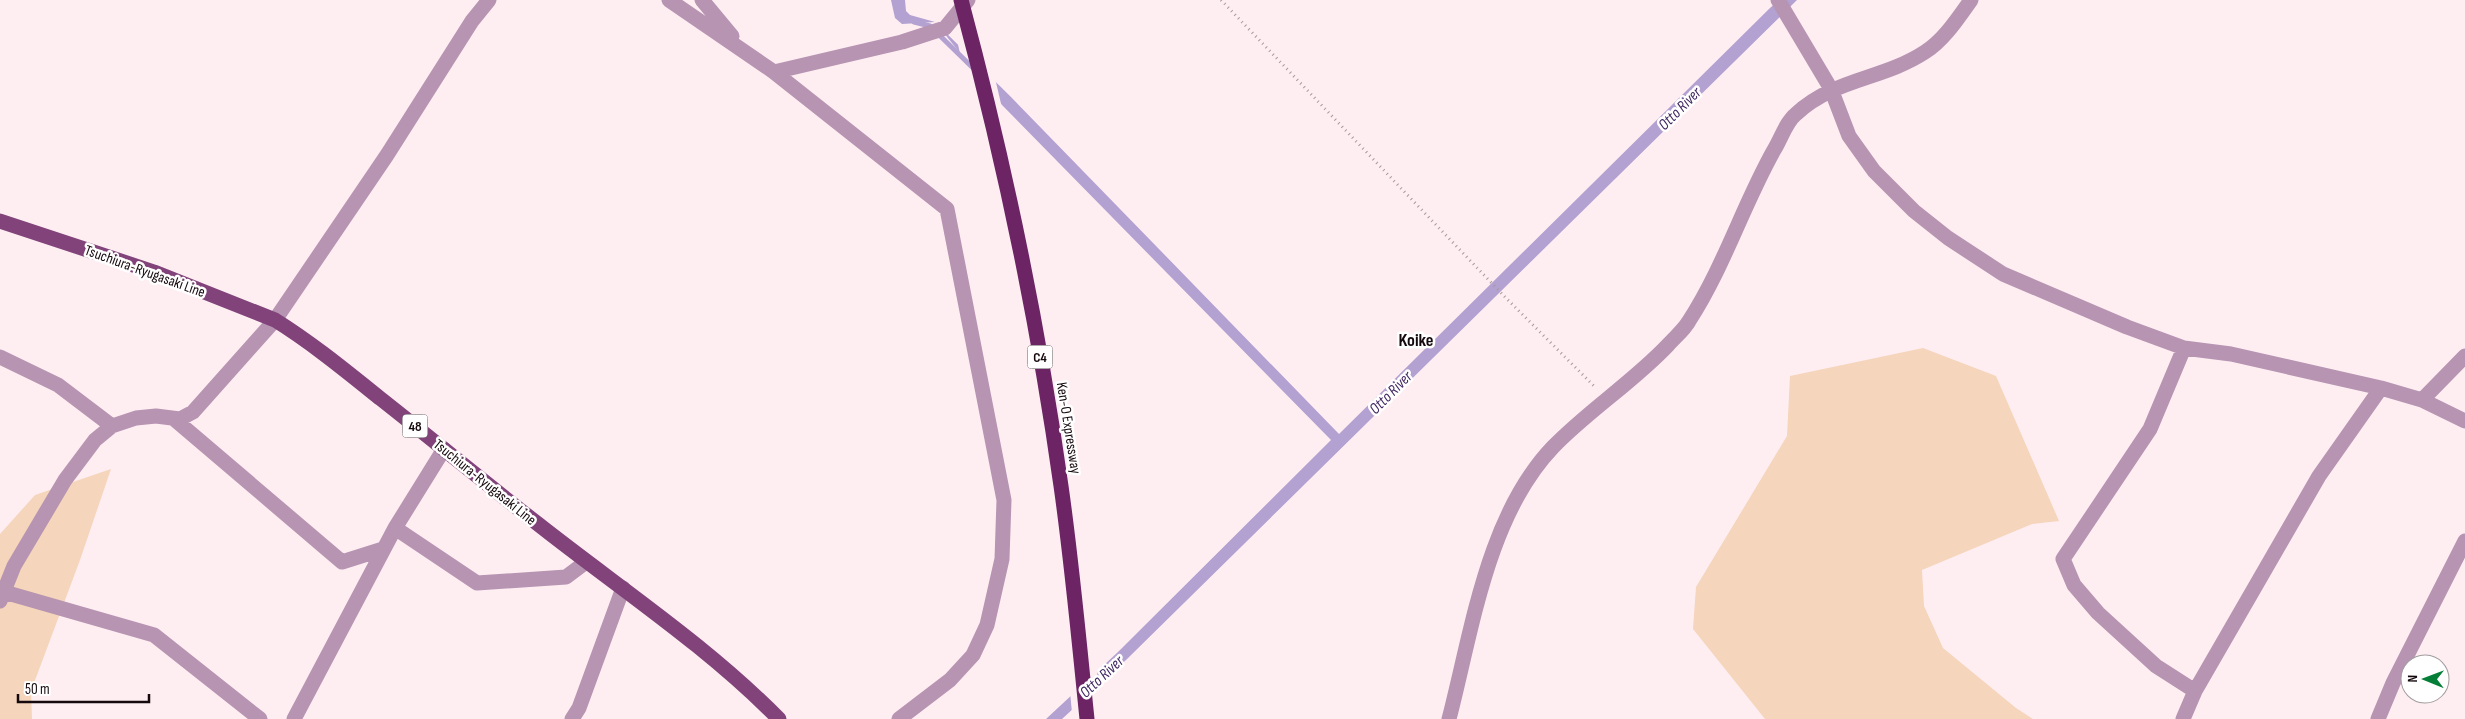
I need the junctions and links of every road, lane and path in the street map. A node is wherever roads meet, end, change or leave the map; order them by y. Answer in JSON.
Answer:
{"nodes":[{"id":1,"x":489,"y":0,"type":"edge"},
{"id":2,"x":669,"y":0,"type":"edge"},
{"id":3,"x":702,"y":0,"type":"edge"},
{"id":4,"x":961,"y":0,"type":"edge"},
{"id":5,"x":968,"y":0,"type":"edge"},
{"id":6,"x":1221,"y":0,"type":"edge"},
{"id":7,"x":1778,"y":0,"type":"edge"},
{"id":8,"x":1971,"y":0,"type":"edge"},
{"id":9,"x":743,"y":49,"type":"junction"},
{"id":10,"x":774,"y":72,"type":"junction"},
{"id":11,"x":1831,"y":89,"type":"junction"},
{"id":12,"x":0,"y":220,"type":"edge"},
{"id":13,"x":275,"y":320,"type":"junction"},
{"id":14,"x":2184,"y":348,"type":"junction"},
{"id":15,"x":2465,"y":356,"type":"edge"},
{"id":16,"x":0,"y":357,"type":"edge"},
{"id":17,"x":2381,"y":388,"type":"junction"},
{"id":18,"x":1607,"y":398,"type":"junction"},
{"id":19,"x":2422,"y":400,"type":"junction"},
{"id":20,"x":173,"y":418,"type":"junction"},
{"id":21,"x":2465,"y":421,"type":"edge"},
{"id":22,"x":112,"y":426,"type":"junction"},
{"id":23,"x":444,"y":449,"type":"junction"},
{"id":24,"x":395,"y":528,"type":"junction"},
{"id":25,"x":2465,"y":541,"type":"edge"},
{"id":26,"x":383,"y":549,"type":"junction"},
{"id":27,"x":586,"y":562,"type":"junction"},
{"id":28,"x":623,"y":588,"type":"junction"},
{"id":29,"x":2,"y":597,"type":"edge"},
{"id":30,"x":2195,"y":691,"type":"junction"},
{"id":31,"x":296,"y":718,"type":"edge"},
{"id":32,"x":260,"y":719,"type":"edge"},
{"id":33,"x":572,"y":719,"type":"edge"},
{"id":34,"x":779,"y":719,"type":"edge"},
{"id":35,"x":899,"y":719,"type":"edge"},
{"id":36,"x":1087,"y":719,"type":"edge"},
{"id":37,"x":1449,"y":719,"type":"edge"},
{"id":38,"x":2184,"y":719,"type":"edge"},
{"id":39,"x":2378,"y":719,"type":"edge"}],
"edges":[{"from":1,"to":13,"type":"street"},
{"from":2,"to":9,"type":"street"},
{"from":3,"to":9,"type":"street"},
{"from":4,"to":36,"type":"highway","name":"Ken-O Expressway","number":"C4","bridge":true},
{"from":5,"to":10,"type":"street"},
{"from":6,"to":18,"type":"path"},
{"from":7,"to":11,"type":"street"},
{"from":8,"to":11,"type":"street"},
{"from":9,"to":10,"type":"street"},
{"from":10,"to":35,"type":"street"},
{"from":11,"to":14,"type":"street"},
{"from":11,"to":18,"type":"street"},
{"from":12,"to":13,"type":"main road","name":"Tsuchiura-Ryugasaki Line","number":"48"},
{"from":13,"to":20,"type":"street"},
{"from":13,"to":23,"type":"main road","name":"Tsuchiura-Ryugasaki Line","number":"48"},
{"from":14,"to":17,"type":"street"},
{"from":14,"to":30,"type":"street"},
{"from":15,"to":19,"type":"street"},
{"from":16,"to":22,"type":"street"},
{"from":17,"to":19,"type":"street"},
{"from":17,"to":30,"type":"street"},
{"from":18,"to":37,"type":"street"},
{"from":19,"to":21,"type":"street"},
{"from":20,"to":22,"type":"street"},
{"from":20,"to":26,"type":"street"},
{"from":22,"to":29,"type":"street"},
{"from":23,"to":24,"type":"street"},
{"from":23,"to":27,"type":"main road","name":"Tsuchiura-Ryugasaki Line","number":"48"},
{"from":24,"to":26,"type":"street"},
{"from":24,"to":27,"type":"street"},
{"from":25,"to":39,"type":"street"},
{"from":26,"to":31,"type":"street"},
{"from":27,"to":28,"type":"main road","name":"Tsuchiura-Ryugasaki Line","number":"48"},
{"from":28,"to":33,"type":"street"},
{"from":28,"to":34,"type":"main road","name":"Tsuchiura-Ryugasaki Line","number":"48"},
{"from":29,"to":32,"type":"street"},
{"from":30,"to":38,"type":"street"}]}
